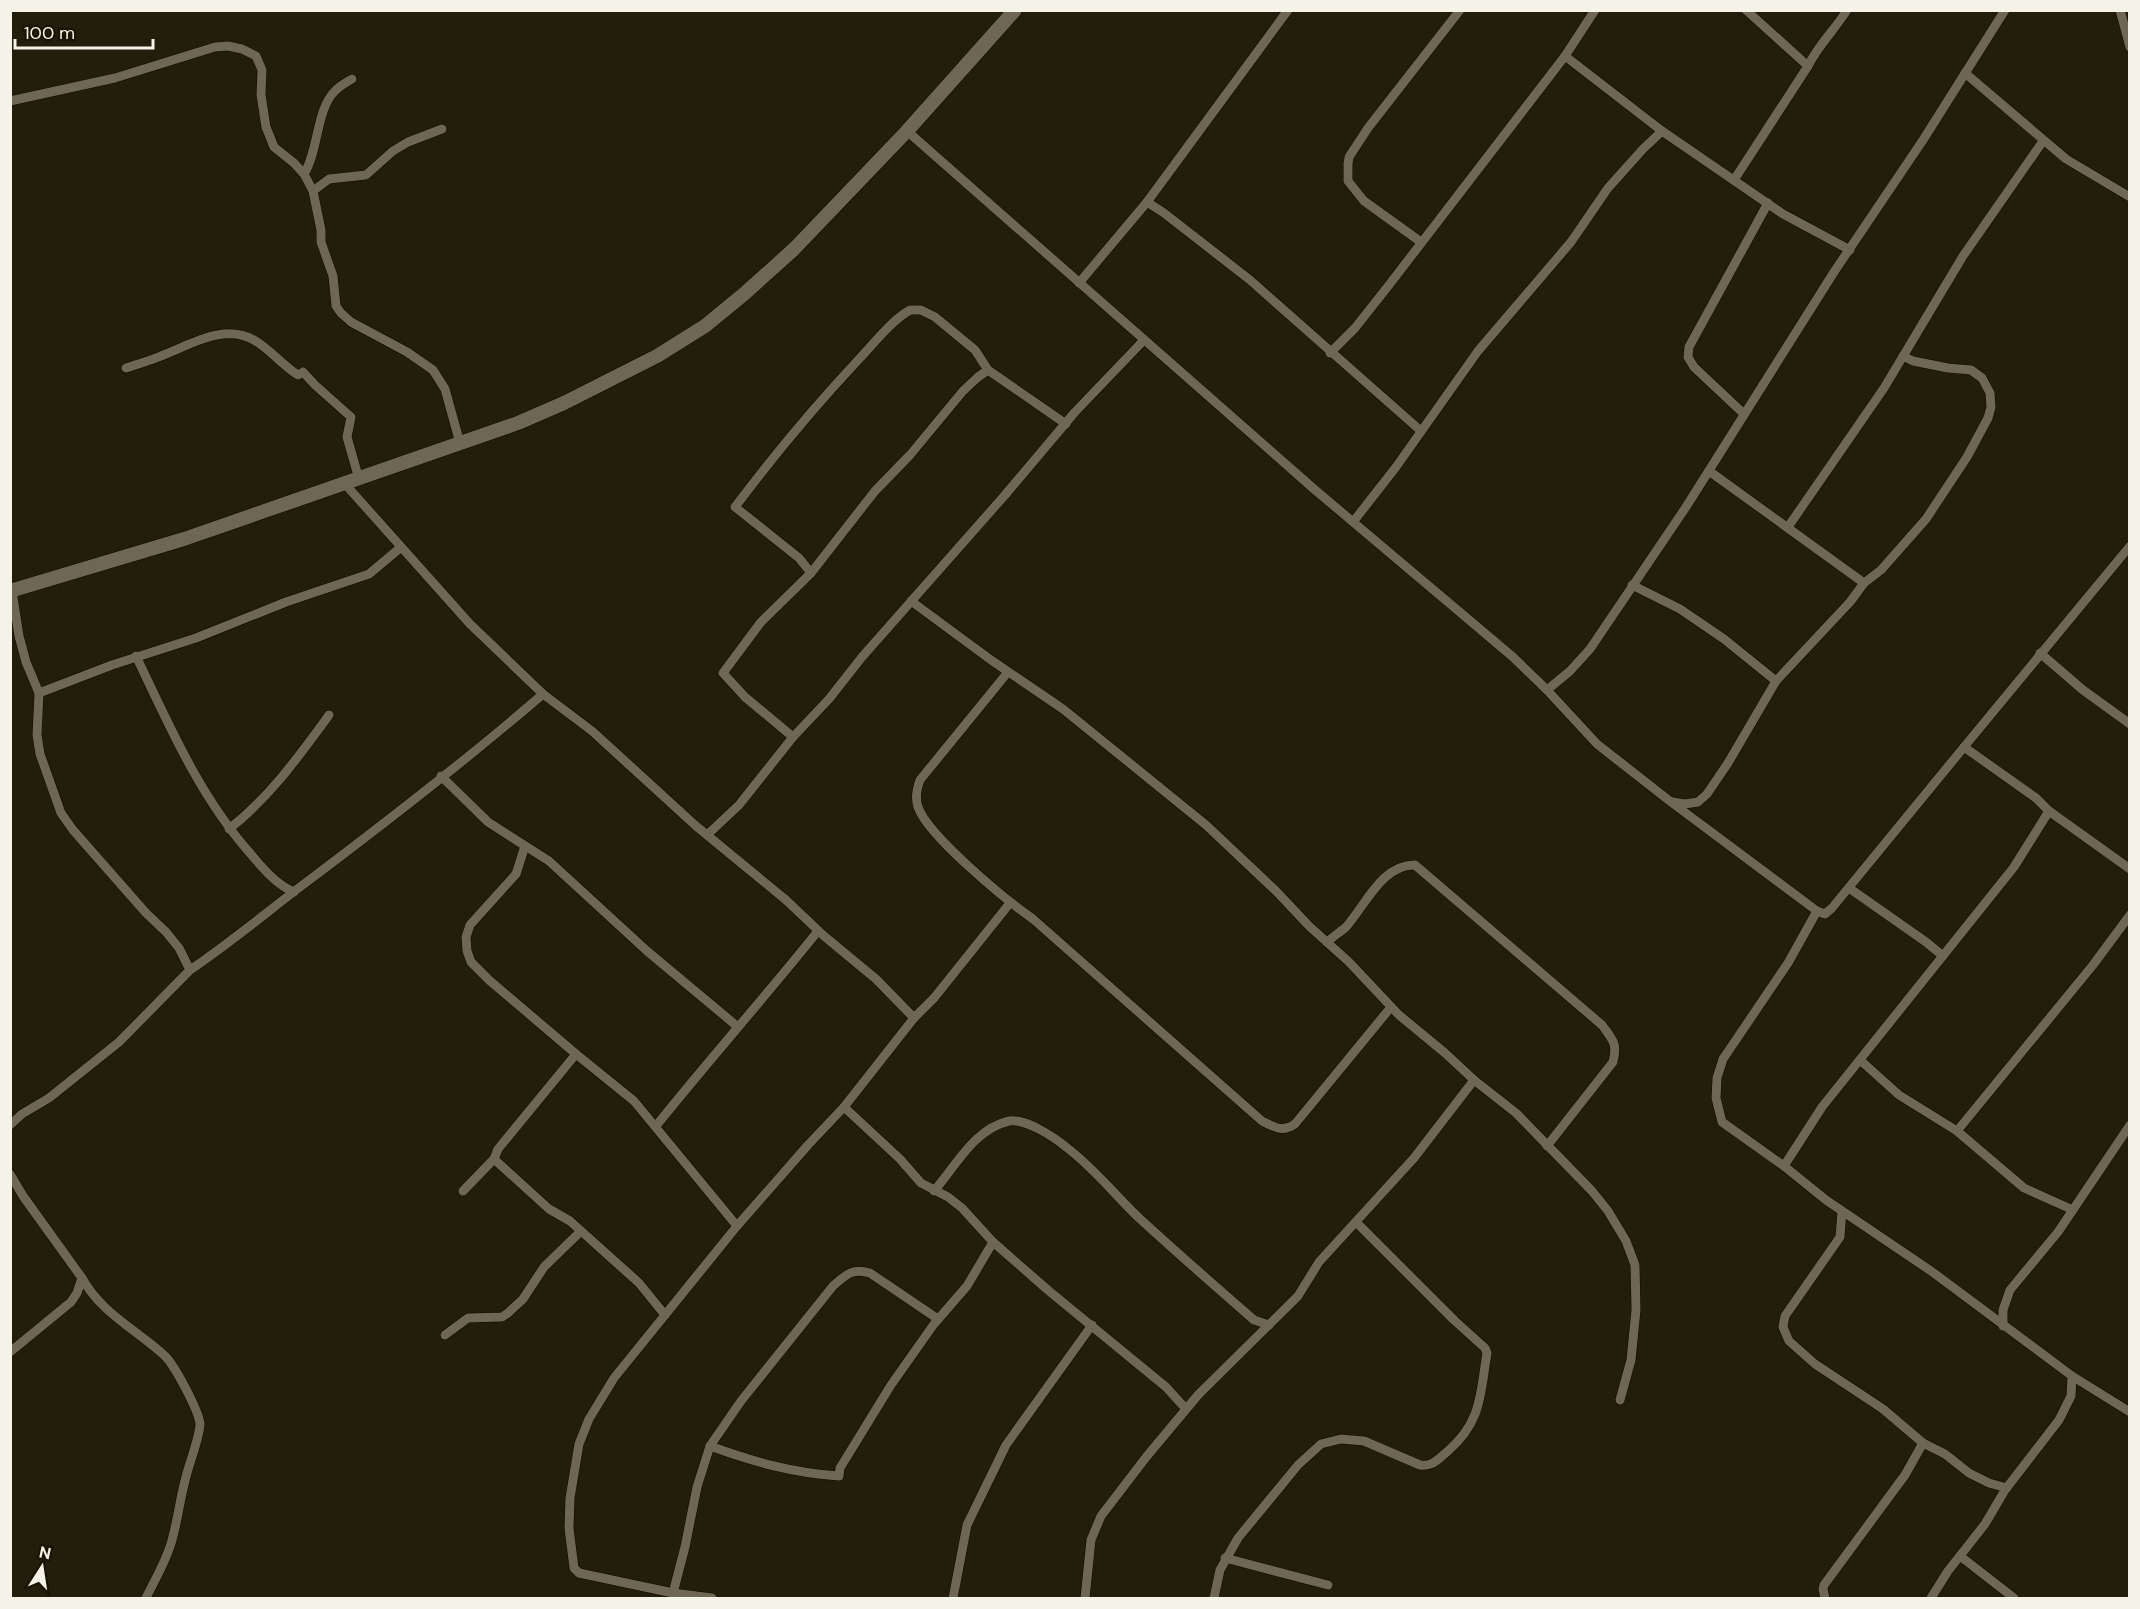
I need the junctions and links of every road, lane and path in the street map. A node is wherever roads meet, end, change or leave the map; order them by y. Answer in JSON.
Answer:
{"nodes":[{"id":1,"x":1015,"y":10,"type":"edge"},
{"id":2,"x":1288,"y":10,"type":"edge"},
{"id":3,"x":1595,"y":10,"type":"edge"},
{"id":4,"x":1746,"y":10,"type":"edge"},
{"id":5,"x":1847,"y":10,"type":"edge"},
{"id":6,"x":2005,"y":10,"type":"edge"},
{"id":7,"x":2120,"y":10,"type":"edge"},
{"id":8,"x":1459,"y":11,"type":"edge"},
{"id":9,"x":2130,"y":47,"type":"edge"},
{"id":10,"x":1564,"y":56,"type":"junction"},
{"id":11,"x":1809,"y":66,"type":"junction"},
{"id":12,"x":1965,"y":74,"type":"junction"},
{"id":13,"x":352,"y":79,"type":"dead end"},
{"id":14,"x":10,"y":101,"type":"edge"},
{"id":15,"x":442,"y":129,"type":"dead end"},
{"id":16,"x":907,"y":131,"type":"junction"},
{"id":17,"x":1662,"y":131,"type":"junction"},
{"id":18,"x":2043,"y":141,"type":"junction"},
{"id":19,"x":304,"y":174,"type":"junction"},
{"id":20,"x":1734,"y":180,"type":"junction"},
{"id":21,"x":313,"y":190,"type":"junction"},
{"id":22,"x":2130,"y":197,"type":"edge"},
{"id":23,"x":1147,"y":202,"type":"junction"},
{"id":24,"x":1768,"y":203,"type":"junction"},
{"id":25,"x":1421,"y":242,"type":"junction"},
{"id":26,"x":1850,"y":250,"type":"junction"},
{"id":27,"x":1078,"y":283,"type":"junction"},
{"id":28,"x":1144,"y":340,"type":"junction"},
{"id":29,"x":1330,"y":352,"type":"junction"},
{"id":30,"x":1903,"y":356,"type":"junction"},
{"id":31,"x":126,"y":368,"type":"dead end"},
{"id":32,"x":988,"y":370,"type":"junction"},
{"id":33,"x":1744,"y":414,"type":"junction"},
{"id":34,"x":1066,"y":424,"type":"junction"},
{"id":35,"x":1421,"y":431,"type":"junction"},
{"id":36,"x":460,"y":443,"type":"junction"},
{"id":37,"x":1709,"y":471,"type":"junction"},
{"id":38,"x":359,"y":479,"type":"junction"},
{"id":39,"x":345,"y":484,"type":"junction"},
{"id":40,"x":1353,"y":522,"type":"junction"},
{"id":41,"x":1788,"y":527,"type":"junction"},
{"id":42,"x":400,"y":548,"type":"junction"},
{"id":43,"x":2128,"y":552,"type":"edge"},
{"id":44,"x":811,"y":573,"type":"junction"},
{"id":45,"x":1864,"y":583,"type":"junction"},
{"id":46,"x":1632,"y":585,"type":"junction"},
{"id":47,"x":11,"y":591,"type":"edge"},
{"id":48,"x":910,"y":601,"type":"junction"},
{"id":49,"x":2040,"y":653,"type":"junction"},
{"id":50,"x":136,"y":656,"type":"junction"},
{"id":51,"x":1008,"y":672,"type":"junction"},
{"id":52,"x":1776,"y":681,"type":"junction"},
{"id":53,"x":1547,"y":690,"type":"junction"},
{"id":54,"x":39,"y":693,"type":"junction"},
{"id":55,"x":543,"y":694,"type":"junction"},
{"id":56,"x":329,"y":715,"type":"dead end"},
{"id":57,"x":2130,"y":724,"type":"edge"},
{"id":58,"x":793,"y":737,"type":"junction"},
{"id":59,"x":1964,"y":747,"type":"junction"},
{"id":60,"x":441,"y":776,"type":"junction"},
{"id":61,"x":1671,"y":802,"type":"junction"},
{"id":62,"x":2049,"y":811,"type":"junction"},
{"id":63,"x":229,"y":829,"type":"junction"},
{"id":64,"x":707,"y":835,"type":"junction"},
{"id":65,"x":525,"y":846,"type":"junction"},
{"id":66,"x":2130,"y":869,"type":"edge"},
{"id":67,"x":1849,"y":888,"type":"junction"},
{"id":68,"x":294,"y":892,"type":"junction"},
{"id":69,"x":1010,"y":903,"type":"junction"},
{"id":70,"x":1817,"y":911,"type":"junction"},
{"id":71,"x":2130,"y":915,"type":"edge"},
{"id":72,"x":818,"y":931,"type":"junction"},
{"id":73,"x":1327,"y":942,"type":"junction"},
{"id":74,"x":1943,"y":956,"type":"junction"},
{"id":75,"x":190,"y":970,"type":"junction"},
{"id":76,"x":1391,"y":1007,"type":"junction"},
{"id":77,"x":914,"y":1018,"type":"junction"},
{"id":78,"x":738,"y":1027,"type":"junction"},
{"id":79,"x":576,"y":1054,"type":"junction"},
{"id":80,"x":1860,"y":1060,"type":"junction"},
{"id":81,"x":1474,"y":1080,"type":"junction"},
{"id":82,"x":844,"y":1107,"type":"junction"},
{"id":83,"x":10,"y":1125,"type":"edge"},
{"id":84,"x":2130,"y":1125,"type":"edge"},
{"id":85,"x":656,"y":1126,"type":"junction"},
{"id":86,"x":1957,"y":1131,"type":"junction"},
{"id":87,"x":1547,"y":1146,"type":"junction"},
{"id":88,"x":494,"y":1159,"type":"junction"},
{"id":89,"x":1784,"y":1166,"type":"junction"},
{"id":90,"x":10,"y":1174,"type":"edge"},
{"id":91,"x":463,"y":1191,"type":"dead end"},
{"id":92,"x":934,"y":1191,"type":"junction"},
{"id":93,"x":2073,"y":1210,"type":"junction"},
{"id":94,"x":1842,"y":1211,"type":"junction"},
{"id":95,"x":1356,"y":1221,"type":"junction"},
{"id":96,"x":737,"y":1226,"type":"junction"},
{"id":97,"x":581,"y":1231,"type":"junction"},
{"id":98,"x":993,"y":1242,"type":"junction"},
{"id":99,"x":82,"y":1278,"type":"junction"},
{"id":100,"x":665,"y":1315,"type":"junction"},
{"id":101,"x":938,"y":1319,"type":"junction"},
{"id":102,"x":1092,"y":1325,"type":"junction"},
{"id":103,"x":1269,"y":1325,"type":"junction"},
{"id":104,"x":2003,"y":1326,"type":"junction"},
{"id":105,"x":445,"y":1335,"type":"dead end"},
{"id":106,"x":10,"y":1352,"type":"edge"},
{"id":107,"x":2072,"y":1376,"type":"junction"},
{"id":108,"x":1620,"y":1400,"type":"dead end"},
{"id":109,"x":1186,"y":1409,"type":"junction"},
{"id":110,"x":2130,"y":1412,"type":"edge"},
{"id":111,"x":1923,"y":1443,"type":"junction"},
{"id":112,"x":710,"y":1446,"type":"junction"},
{"id":113,"x":2007,"y":1488,"type":"junction"},
{"id":114,"x":1960,"y":1556,"type":"junction"},
{"id":115,"x":1225,"y":1558,"type":"junction"},
{"id":116,"x":1328,"y":1585,"type":"dead end"},
{"id":117,"x":673,"y":1593,"type":"junction"},
{"id":118,"x":146,"y":1599,"type":"edge"},
{"id":119,"x":712,"y":1599,"type":"edge"},
{"id":120,"x":953,"y":1599,"type":"edge"},
{"id":121,"x":1084,"y":1599,"type":"edge"},
{"id":122,"x":1214,"y":1599,"type":"edge"},
{"id":123,"x":1825,"y":1599,"type":"edge"},
{"id":124,"x":1931,"y":1599,"type":"edge"},
{"id":125,"x":2014,"y":1599,"type":"edge"}],
"edges":[{"from":1,"to":16,"type":"main road"},
{"from":2,"to":23,"type":"street"},
{"from":3,"to":10,"type":"street"},
{"from":4,"to":11,"type":"street"},
{"from":5,"to":11,"type":"street"},
{"from":6,"to":12,"type":"street"},
{"from":7,"to":9,"type":"street"},
{"from":8,"to":25,"type":"street"},
{"from":10,"to":17,"type":"street"},
{"from":10,"to":25,"type":"street"},
{"from":11,"to":20,"type":"street"},
{"from":12,"to":18,"type":"street"},
{"from":12,"to":26,"type":"street"},
{"from":13,"to":19,"type":"street"},
{"from":14,"to":19,"type":"street"},
{"from":15,"to":21,"type":"street"},
{"from":16,"to":27,"type":"street"},
{"from":16,"to":36,"type":"main road"},
{"from":17,"to":20,"type":"street"},
{"from":17,"to":35,"type":"street"},
{"from":18,"to":22,"type":"street"},
{"from":18,"to":30,"type":"street"},
{"from":19,"to":21,"type":"street"},
{"from":20,"to":24,"type":"street"},
{"from":21,"to":36,"type":"street"},
{"from":23,"to":27,"type":"street"},
{"from":23,"to":29,"type":"street"},
{"from":24,"to":26,"type":"street"},
{"from":24,"to":33,"type":"street"},
{"from":25,"to":29,"type":"street"},
{"from":26,"to":33,"type":"street"},
{"from":27,"to":28,"type":"street"},
{"from":28,"to":34,"type":"street"},
{"from":28,"to":40,"type":"street"},
{"from":29,"to":35,"type":"street"},
{"from":30,"to":41,"type":"street"},
{"from":30,"to":45,"type":"street"},
{"from":31,"to":38,"type":"street"},
{"from":32,"to":34,"type":"street"},
{"from":32,"to":44,"type":"street"},
{"from":32,"to":44,"type":"street"},
{"from":33,"to":37,"type":"street"},
{"from":34,"to":48,"type":"street"},
{"from":35,"to":40,"type":"street"},
{"from":36,"to":38,"type":"main road"},
{"from":37,"to":41,"type":"street"},
{"from":37,"to":46,"type":"street"},
{"from":38,"to":39,"type":"main road"},
{"from":39,"to":42,"type":"street"},
{"from":39,"to":47,"type":"main road"},
{"from":40,"to":53,"type":"street"},
{"from":41,"to":45,"type":"street"},
{"from":42,"to":50,"type":"street"},
{"from":42,"to":55,"type":"street"},
{"from":43,"to":49,"type":"street"},
{"from":44,"to":58,"type":"street"},
{"from":45,"to":52,"type":"street"},
{"from":46,"to":52,"type":"street"},
{"from":46,"to":53,"type":"street"},
{"from":47,"to":54,"type":"street"},
{"from":48,"to":51,"type":"street"},
{"from":48,"to":58,"type":"street"},
{"from":49,"to":57,"type":"street"},
{"from":49,"to":59,"type":"street"},
{"from":50,"to":54,"type":"street"},
{"from":50,"to":63,"type":"street"},
{"from":51,"to":69,"type":"street"},
{"from":51,"to":73,"type":"street"},
{"from":52,"to":61,"type":"street"},
{"from":53,"to":61,"type":"street"},
{"from":54,"to":75,"type":"street"},
{"from":55,"to":60,"type":"street"},
{"from":55,"to":64,"type":"street"},
{"from":56,"to":63,"type":"street"},
{"from":58,"to":64,"type":"street"},
{"from":59,"to":62,"type":"street"},
{"from":59,"to":67,"type":"street"},
{"from":60,"to":65,"type":"street"},
{"from":60,"to":68,"type":"street"},
{"from":61,"to":70,"type":"street"},
{"from":62,"to":66,"type":"street"},
{"from":62,"to":74,"type":"street"},
{"from":63,"to":68,"type":"street"},
{"from":64,"to":72,"type":"street"},
{"from":65,"to":78,"type":"street"},
{"from":65,"to":79,"type":"street"},
{"from":67,"to":70,"type":"street"},
{"from":67,"to":74,"type":"street"},
{"from":68,"to":75,"type":"street"},
{"from":69,"to":76,"type":"street"},
{"from":69,"to":77,"type":"street"},
{"from":70,"to":89,"type":"street"},
{"from":71,"to":86,"type":"street"},
{"from":72,"to":77,"type":"street"},
{"from":72,"to":78,"type":"street"},
{"from":73,"to":76,"type":"street"},
{"from":73,"to":87,"type":"street"},
{"from":74,"to":80,"type":"street"},
{"from":75,"to":83,"type":"street"},
{"from":76,"to":81,"type":"street"},
{"from":77,"to":82,"type":"street"},
{"from":78,"to":85,"type":"street"},
{"from":79,"to":85,"type":"street"},
{"from":79,"to":88,"type":"street"},
{"from":80,"to":86,"type":"street"},
{"from":80,"to":89,"type":"street"},
{"from":81,"to":87,"type":"street"},
{"from":81,"to":95,"type":"street"},
{"from":82,"to":92,"type":"street"},
{"from":82,"to":96,"type":"street"},
{"from":84,"to":93,"type":"street"},
{"from":85,"to":96,"type":"street"},
{"from":86,"to":93,"type":"street"},
{"from":87,"to":108,"type":"street"},
{"from":88,"to":91,"type":"street"},
{"from":88,"to":97,"type":"street"},
{"from":89,"to":94,"type":"street"},
{"from":90,"to":99,"type":"street"},
{"from":92,"to":98,"type":"street"},
{"from":92,"to":103,"type":"street"},
{"from":93,"to":104,"type":"street"},
{"from":94,"to":104,"type":"street"},
{"from":94,"to":111,"type":"street"},
{"from":95,"to":103,"type":"street"},
{"from":95,"to":115,"type":"street"},
{"from":96,"to":100,"type":"street"},
{"from":97,"to":100,"type":"street"},
{"from":97,"to":105,"type":"street"},
{"from":98,"to":101,"type":"street"},
{"from":98,"to":102,"type":"street"},
{"from":99,"to":106,"type":"street"},
{"from":99,"to":118,"type":"street"},
{"from":100,"to":117,"type":"street"},
{"from":101,"to":112,"type":"street"},
{"from":101,"to":112,"type":"street"},
{"from":102,"to":109,"type":"street"},
{"from":102,"to":120,"type":"street"},
{"from":103,"to":109,"type":"street"},
{"from":104,"to":107,"type":"street"},
{"from":107,"to":110,"type":"street"},
{"from":107,"to":113,"type":"street"},
{"from":109,"to":121,"type":"street"},
{"from":111,"to":113,"type":"street"},
{"from":111,"to":123,"type":"street"},
{"from":112,"to":117,"type":"street"},
{"from":113,"to":114,"type":"street"},
{"from":114,"to":124,"type":"street"},
{"from":114,"to":125,"type":"street"},
{"from":115,"to":116,"type":"street"},
{"from":115,"to":122,"type":"street"},
{"from":117,"to":119,"type":"street"}]}
